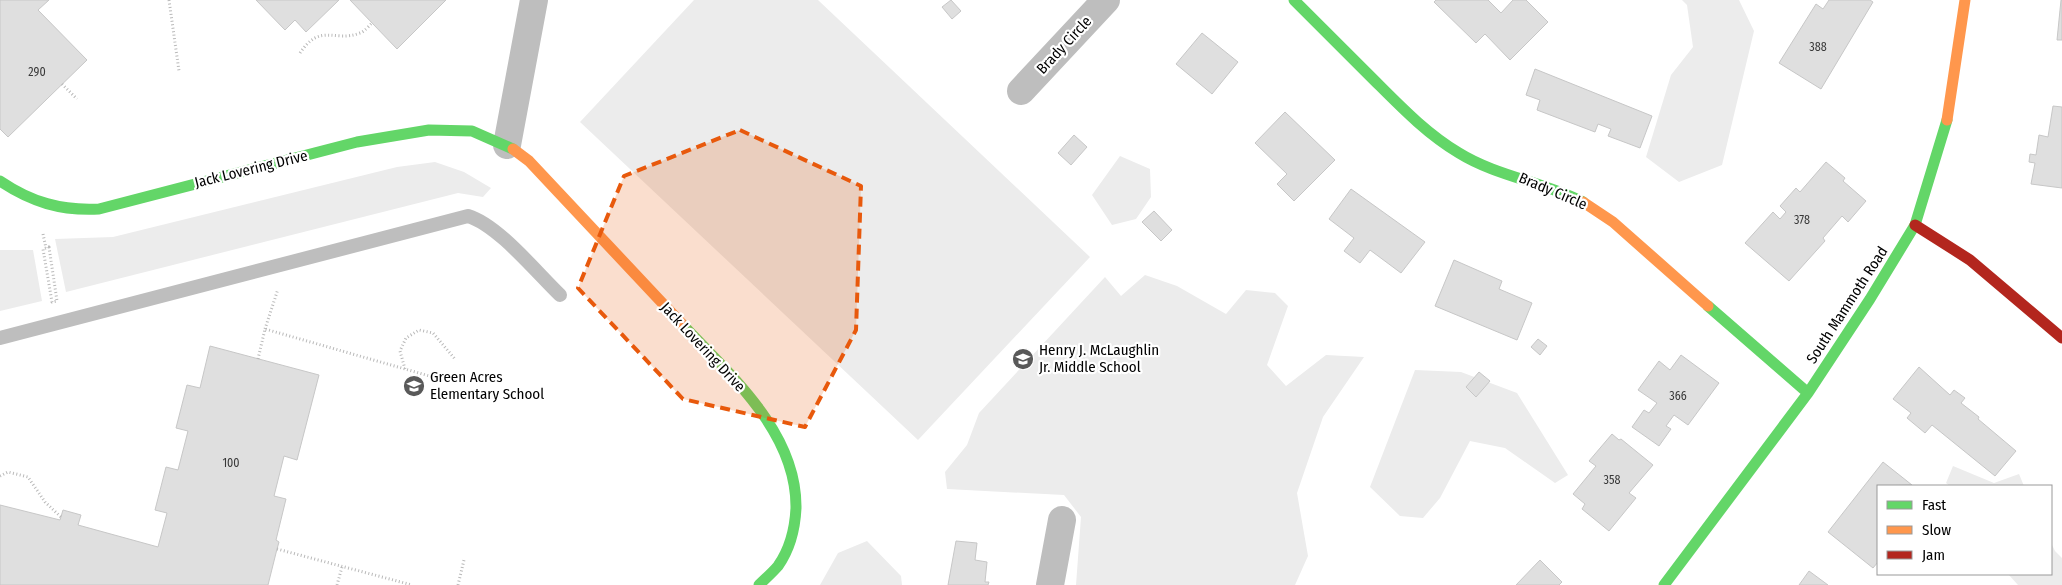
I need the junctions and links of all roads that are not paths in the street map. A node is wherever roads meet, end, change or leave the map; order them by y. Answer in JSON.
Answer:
{"nodes":[{"id":1,"x":534,"y":0,"type":"edge"},
{"id":2,"x":1106,"y":0,"type":"edge"},
{"id":3,"x":1294,"y":0,"type":"edge"},
{"id":4,"x":1965,"y":0,"type":"edge"},
{"id":5,"x":1021,"y":90,"type":"dead end"},
{"id":6,"x":506,"y":145,"type":"junction"},
{"id":7,"x":0,"y":181,"type":"edge"},
{"id":8,"x":1915,"y":226,"type":"junction"},
{"id":9,"x":560,"y":295,"type":"dead end"},
{"id":10,"x":0,"y":338,"type":"edge"},
{"id":11,"x":2062,"y":338,"type":"edge"},
{"id":12,"x":1808,"y":393,"type":"junction"},
{"id":13,"x":1062,"y":520,"type":"dead end"},
{"id":14,"x":759,"y":585,"type":"edge"},
{"id":15,"x":1050,"y":585,"type":"edge"},
{"id":16,"x":1664,"y":585,"type":"edge"}],
"edges":[{"from":1,"to":6,"type":"street"},
{"from":2,"to":5,"type":"street","name":"Brady Circle"},
{"from":3,"to":12,"type":"street","name":"Brady Circle"},
{"from":4,"to":8,"type":"street","name":"South Mammoth Road"},
{"from":6,"to":7,"type":"street","name":"Jack Lovering Drive"},
{"from":6,"to":14,"type":"street","name":"Jack Lovering Drive"},
{"from":8,"to":11,"type":"street"},
{"from":8,"to":12,"type":"street","name":"South Mammoth Road"},
{"from":9,"to":10,"type":"lane"},
{"from":12,"to":16,"type":"street","name":"South Mammoth Road"},
{"from":13,"to":15,"type":"street"}]}
